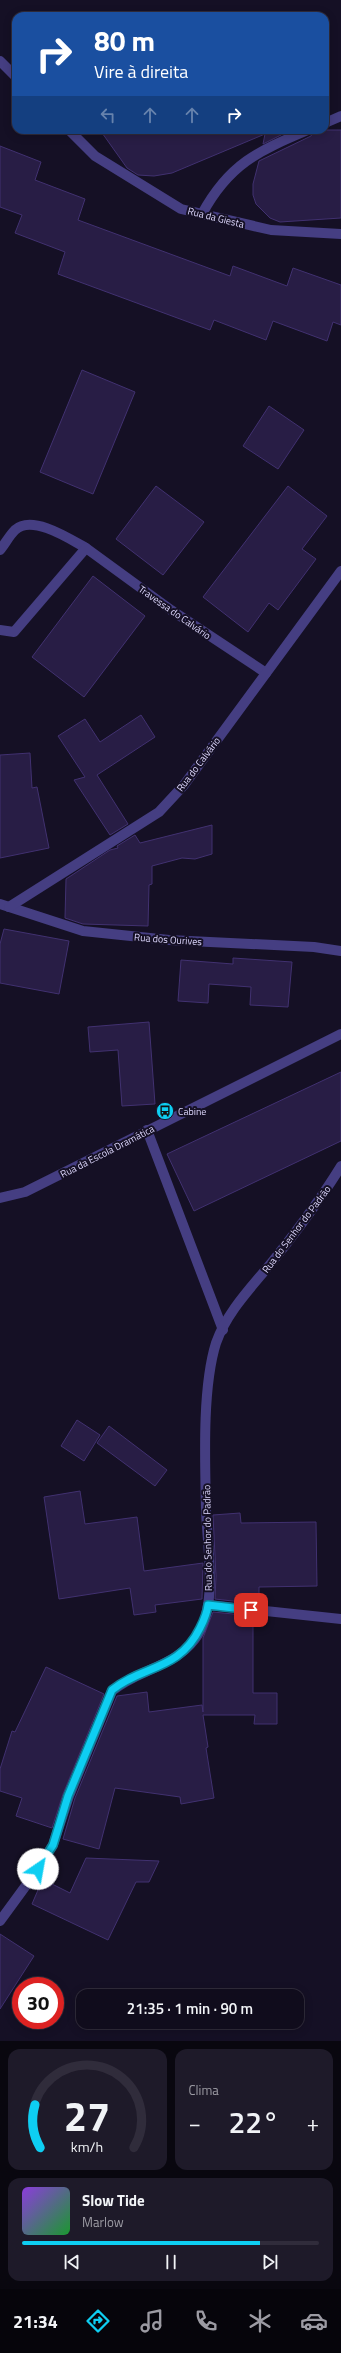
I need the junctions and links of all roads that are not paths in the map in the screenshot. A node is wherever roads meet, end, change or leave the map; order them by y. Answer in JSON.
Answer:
{"nodes":[{"id":1,"x":0,"y":61,"type":"edge"},
{"id":2,"x":12,"y":73,"type":"edge"},
{"id":3,"x":341,"y":116,"type":"edge"},
{"id":4,"x":329,"y":121,"type":"edge"},
{"id":5,"x":73,"y":134,"type":"edge"},
{"id":6,"x":298,"y":134,"type":"edge"},
{"id":7,"x":202,"y":214,"type":"junction"},
{"id":8,"x":341,"y":234,"type":"edge"},
{"id":9,"x":86,"y":548,"type":"junction"},
{"id":10,"x":0,"y":550,"type":"edge"},
{"id":11,"x":341,"y":571,"type":"edge"},
{"id":12,"x":0,"y":630,"type":"edge"},
{"id":13,"x":266,"y":673,"type":"junction"},
{"id":14,"x":4,"y":906,"type":"edge"},
{"id":15,"x":341,"y":951,"type":"edge"},
{"id":16,"x":341,"y":1034,"type":"edge"},
{"id":17,"x":147,"y":1130,"type":"junction"},
{"id":18,"x":341,"y":1166,"type":"edge"},
{"id":19,"x":0,"y":1198,"type":"edge"},
{"id":20,"x":222,"y":1330,"type":"junction"},
{"id":21,"x":208,"y":1605,"type":"junction"},
{"id":22,"x":341,"y":1619,"type":"edge"},
{"id":23,"x":0,"y":1921,"type":"edge"}],
"edges":[{"from":1,"to":2,"type":"street"},
{"from":3,"to":4,"type":"street"},
{"from":5,"to":7,"type":"street","name":"Rua da Giesta"},
{"from":6,"to":7,"type":"street"},
{"from":7,"to":8,"type":"street","name":"Rua da Giesta"},
{"from":9,"to":10,"type":"street","name":"Travessa do Calvário"},
{"from":9,"to":12,"type":"street"},
{"from":9,"to":13,"type":"street","name":"Travessa do Calvário"},
{"from":11,"to":13,"type":"street","name":"Rua do Calvário"},
{"from":13,"to":14,"type":"street","name":"Rua do Calvário"},
{"from":14,"to":15,"type":"street","name":"Rua dos Ourives"},
{"from":16,"to":17,"type":"street","name":"Rua da Escola Dramática"},
{"from":17,"to":19,"type":"street","name":"Rua da Escola Dramática"},
{"from":17,"to":20,"type":"street"},
{"from":18,"to":20,"type":"street","name":"Rua do Senhor do Padrão"},
{"from":20,"to":21,"type":"street","name":"Rua do Senhor do Padrão"},
{"from":21,"to":22,"type":"street"},
{"from":21,"to":23,"type":"street","name":"Rua do Senhor do Padrão"}]}
